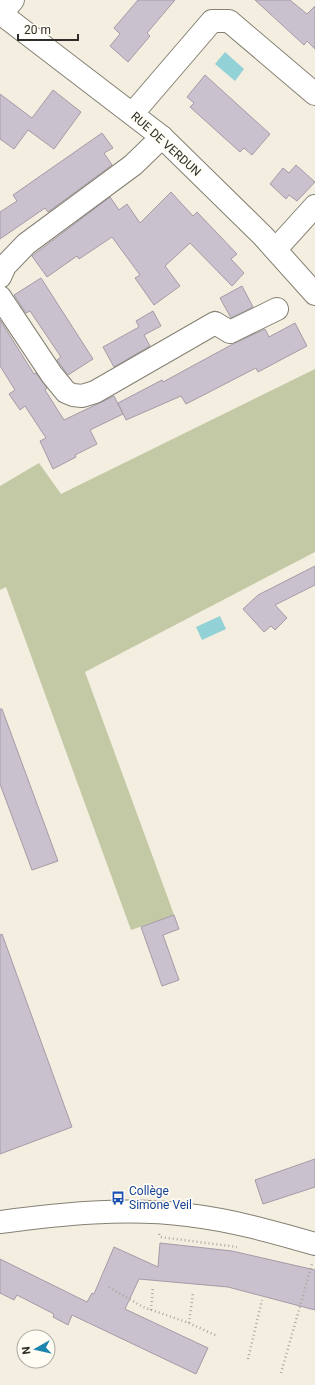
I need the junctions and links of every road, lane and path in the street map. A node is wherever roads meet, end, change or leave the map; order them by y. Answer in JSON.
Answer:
{"nodes":[{"id":1,"x":5,"y":9,"type":"edge"},
{"id":2,"x":315,"y":94,"type":"edge"},
{"id":3,"x":133,"y":113,"type":"junction"},
{"id":4,"x":162,"y":137,"type":"junction"},
{"id":5,"x":315,"y":206,"type":"edge"},
{"id":6,"x":276,"y":249,"type":"junction"},
{"id":7,"x":0,"y":277,"type":"edge"},
{"id":8,"x":315,"y":294,"type":"edge"},
{"id":9,"x":0,"y":297,"type":"edge"},
{"id":10,"x":277,"y":309,"type":"dead end"},
{"id":11,"x":153,"y":1212,"type":"junction"},
{"id":12,"x":0,"y":1222,"type":"edge"},
{"id":13,"x":239,"y":1247,"type":"dead end"},
{"id":14,"x":314,"y":1252,"type":"edge"},
{"id":15,"x":304,"y":1264,"type":"dead end"},
{"id":16,"x":311,"y":1265,"type":"junction"},
{"id":17,"x":315,"y":1266,"type":"edge"},
{"id":18,"x":108,"y":1287,"type":"dead end"},
{"id":19,"x":153,"y":1287,"type":"dead end"},
{"id":20,"x":193,"y":1293,"type":"dead end"},
{"id":21,"x":262,"y":1300,"type":"dead end"},
{"id":22,"x":151,"y":1310,"type":"junction"},
{"id":23,"x":189,"y":1323,"type":"junction"},
{"id":24,"x":217,"y":1336,"type":"dead end"},
{"id":25,"x":248,"y":1359,"type":"dead end"},
{"id":26,"x":281,"y":1373,"type":"dead end"}],
"edges":[{"from":1,"to":3,"type":"street","name":"RUE DE VERDUN"},
{"from":2,"to":3,"type":"street"},
{"from":3,"to":4,"type":"street","name":"RUE DE VERDUN"},
{"from":4,"to":6,"type":"street","name":"RUE DE VERDUN"},
{"from":4,"to":7,"type":"street"},
{"from":5,"to":6,"type":"street"},
{"from":6,"to":8,"type":"street","name":"RUE DE VERDUN"},
{"from":9,"to":10,"type":"street"},
{"from":11,"to":12,"type":"street"},
{"from":11,"to":13,"type":"path"},
{"from":11,"to":14,"type":"street"},
{"from":14,"to":16,"type":"path"},
{"from":15,"to":16,"type":"path"},
{"from":16,"to":17,"type":"path"},
{"from":16,"to":26,"type":"path"},
{"from":18,"to":22,"type":"path"},
{"from":19,"to":22,"type":"path"},
{"from":20,"to":23,"type":"path"},
{"from":21,"to":25,"type":"path"},
{"from":22,"to":23,"type":"path"},
{"from":23,"to":24,"type":"path"}]}
